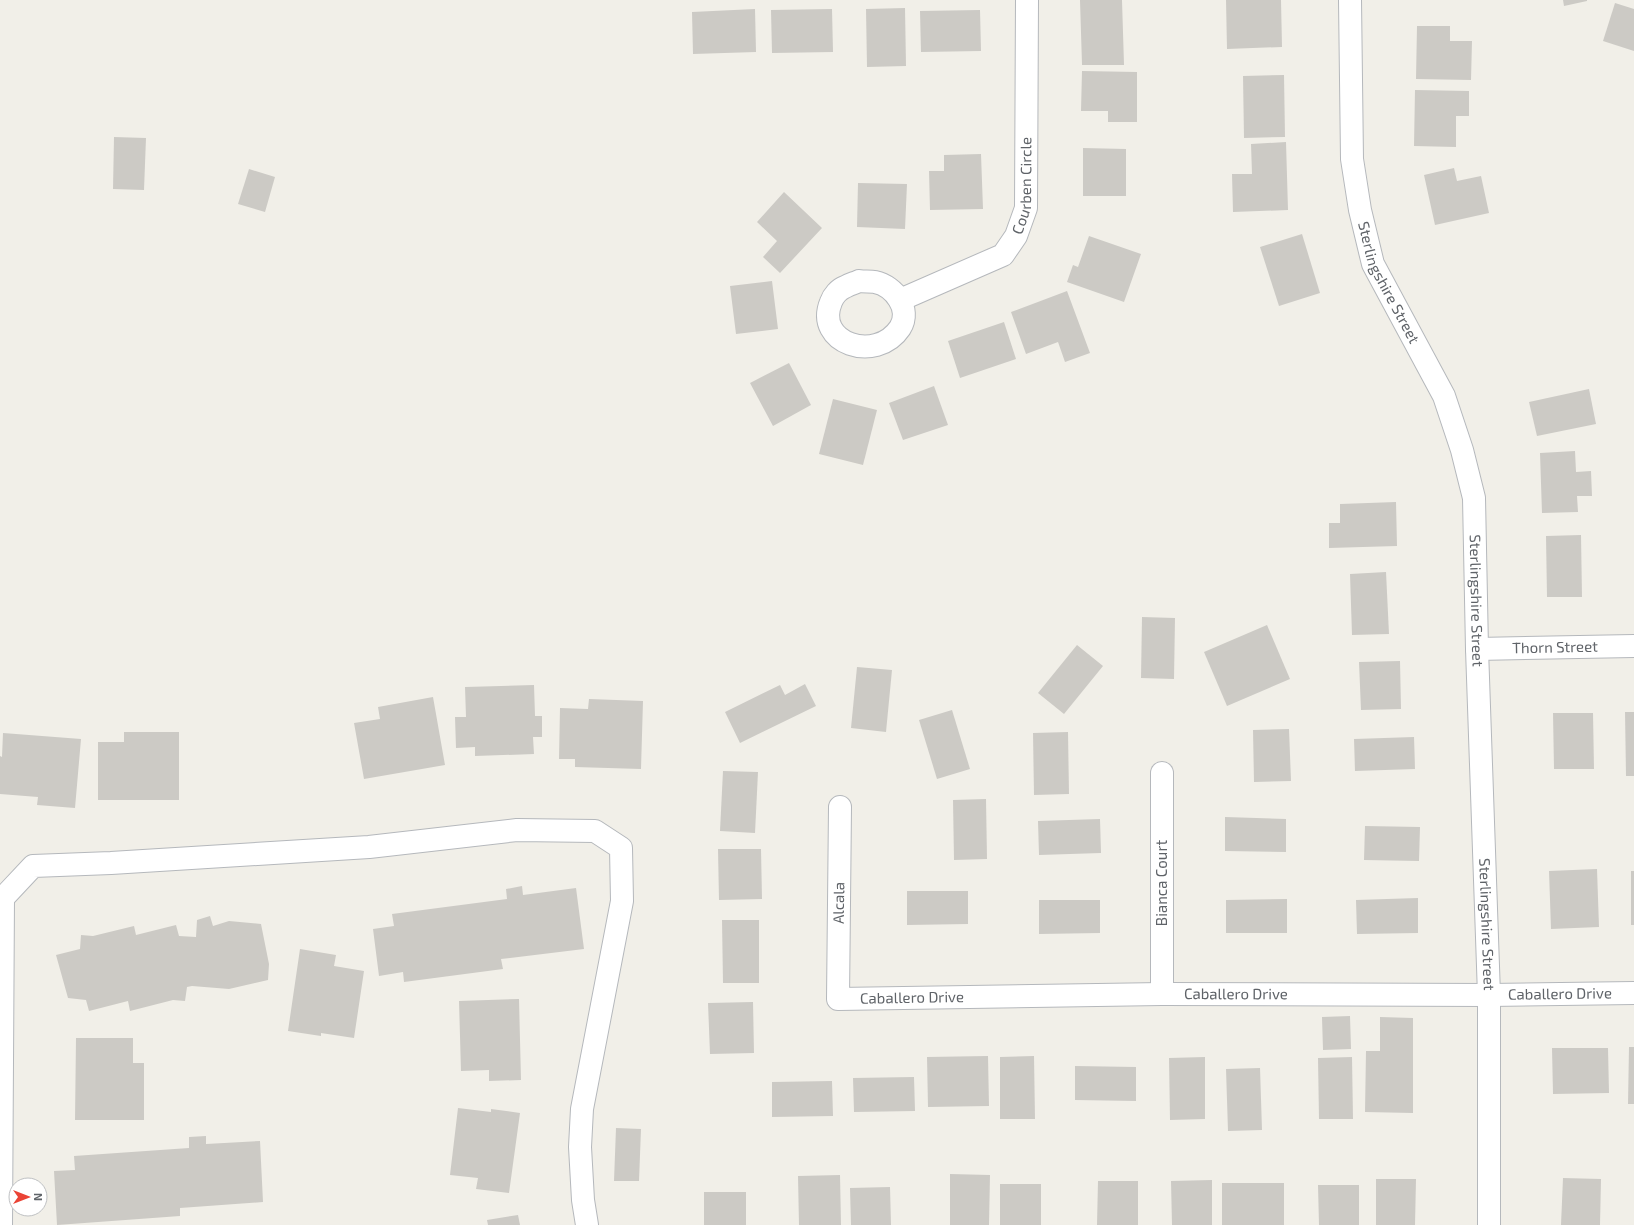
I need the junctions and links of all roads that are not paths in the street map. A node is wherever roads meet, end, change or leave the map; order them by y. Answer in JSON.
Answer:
{"nodes":[{"id":1,"x":1026,"y":0,"type":"edge"},
{"id":2,"x":1350,"y":0,"type":"edge"},
{"id":3,"x":900,"y":300,"type":"dead end"},
{"id":4,"x":1634,"y":646,"type":"edge"},
{"id":5,"x":1477,"y":649,"type":"junction"},
{"id":6,"x":1162,"y":773,"type":"dead end"},
{"id":7,"x":840,"y":807,"type":"dead end"},
{"id":8,"x":1634,"y":993,"type":"edge"},
{"id":9,"x":1162,"y":994,"type":"junction"},
{"id":10,"x":1489,"y":995,"type":"junction"},
{"id":11,"x":838,"y":999,"type":"joint"},
{"id":12,"x":1,"y":1225,"type":"edge"},
{"id":13,"x":588,"y":1225,"type":"edge"},
{"id":14,"x":1489,"y":1225,"type":"edge"}],
"edges":[{"from":1,"to":3,"type":"street","name":"Courben Circle"},
{"from":2,"to":5,"type":"street","name":"Sterlingshire Street"},
{"from":4,"to":5,"type":"street","name":"Thorn Street"},
{"from":5,"to":10,"type":"street","name":"Sterlingshire Street"},
{"from":6,"to":9,"type":"street","name":"Bianca Court"},
{"from":7,"to":11,"type":"street","name":"Alcala"},
{"from":8,"to":10,"type":"street","name":"Caballero Drive"},
{"from":9,"to":10,"type":"street","name":"Caballero Drive"},
{"from":9,"to":11,"type":"street","name":"Caballero Drive"},
{"from":10,"to":14,"type":"street","name":"Sterlingshire Street"},
{"from":12,"to":13,"type":"street"}]}
